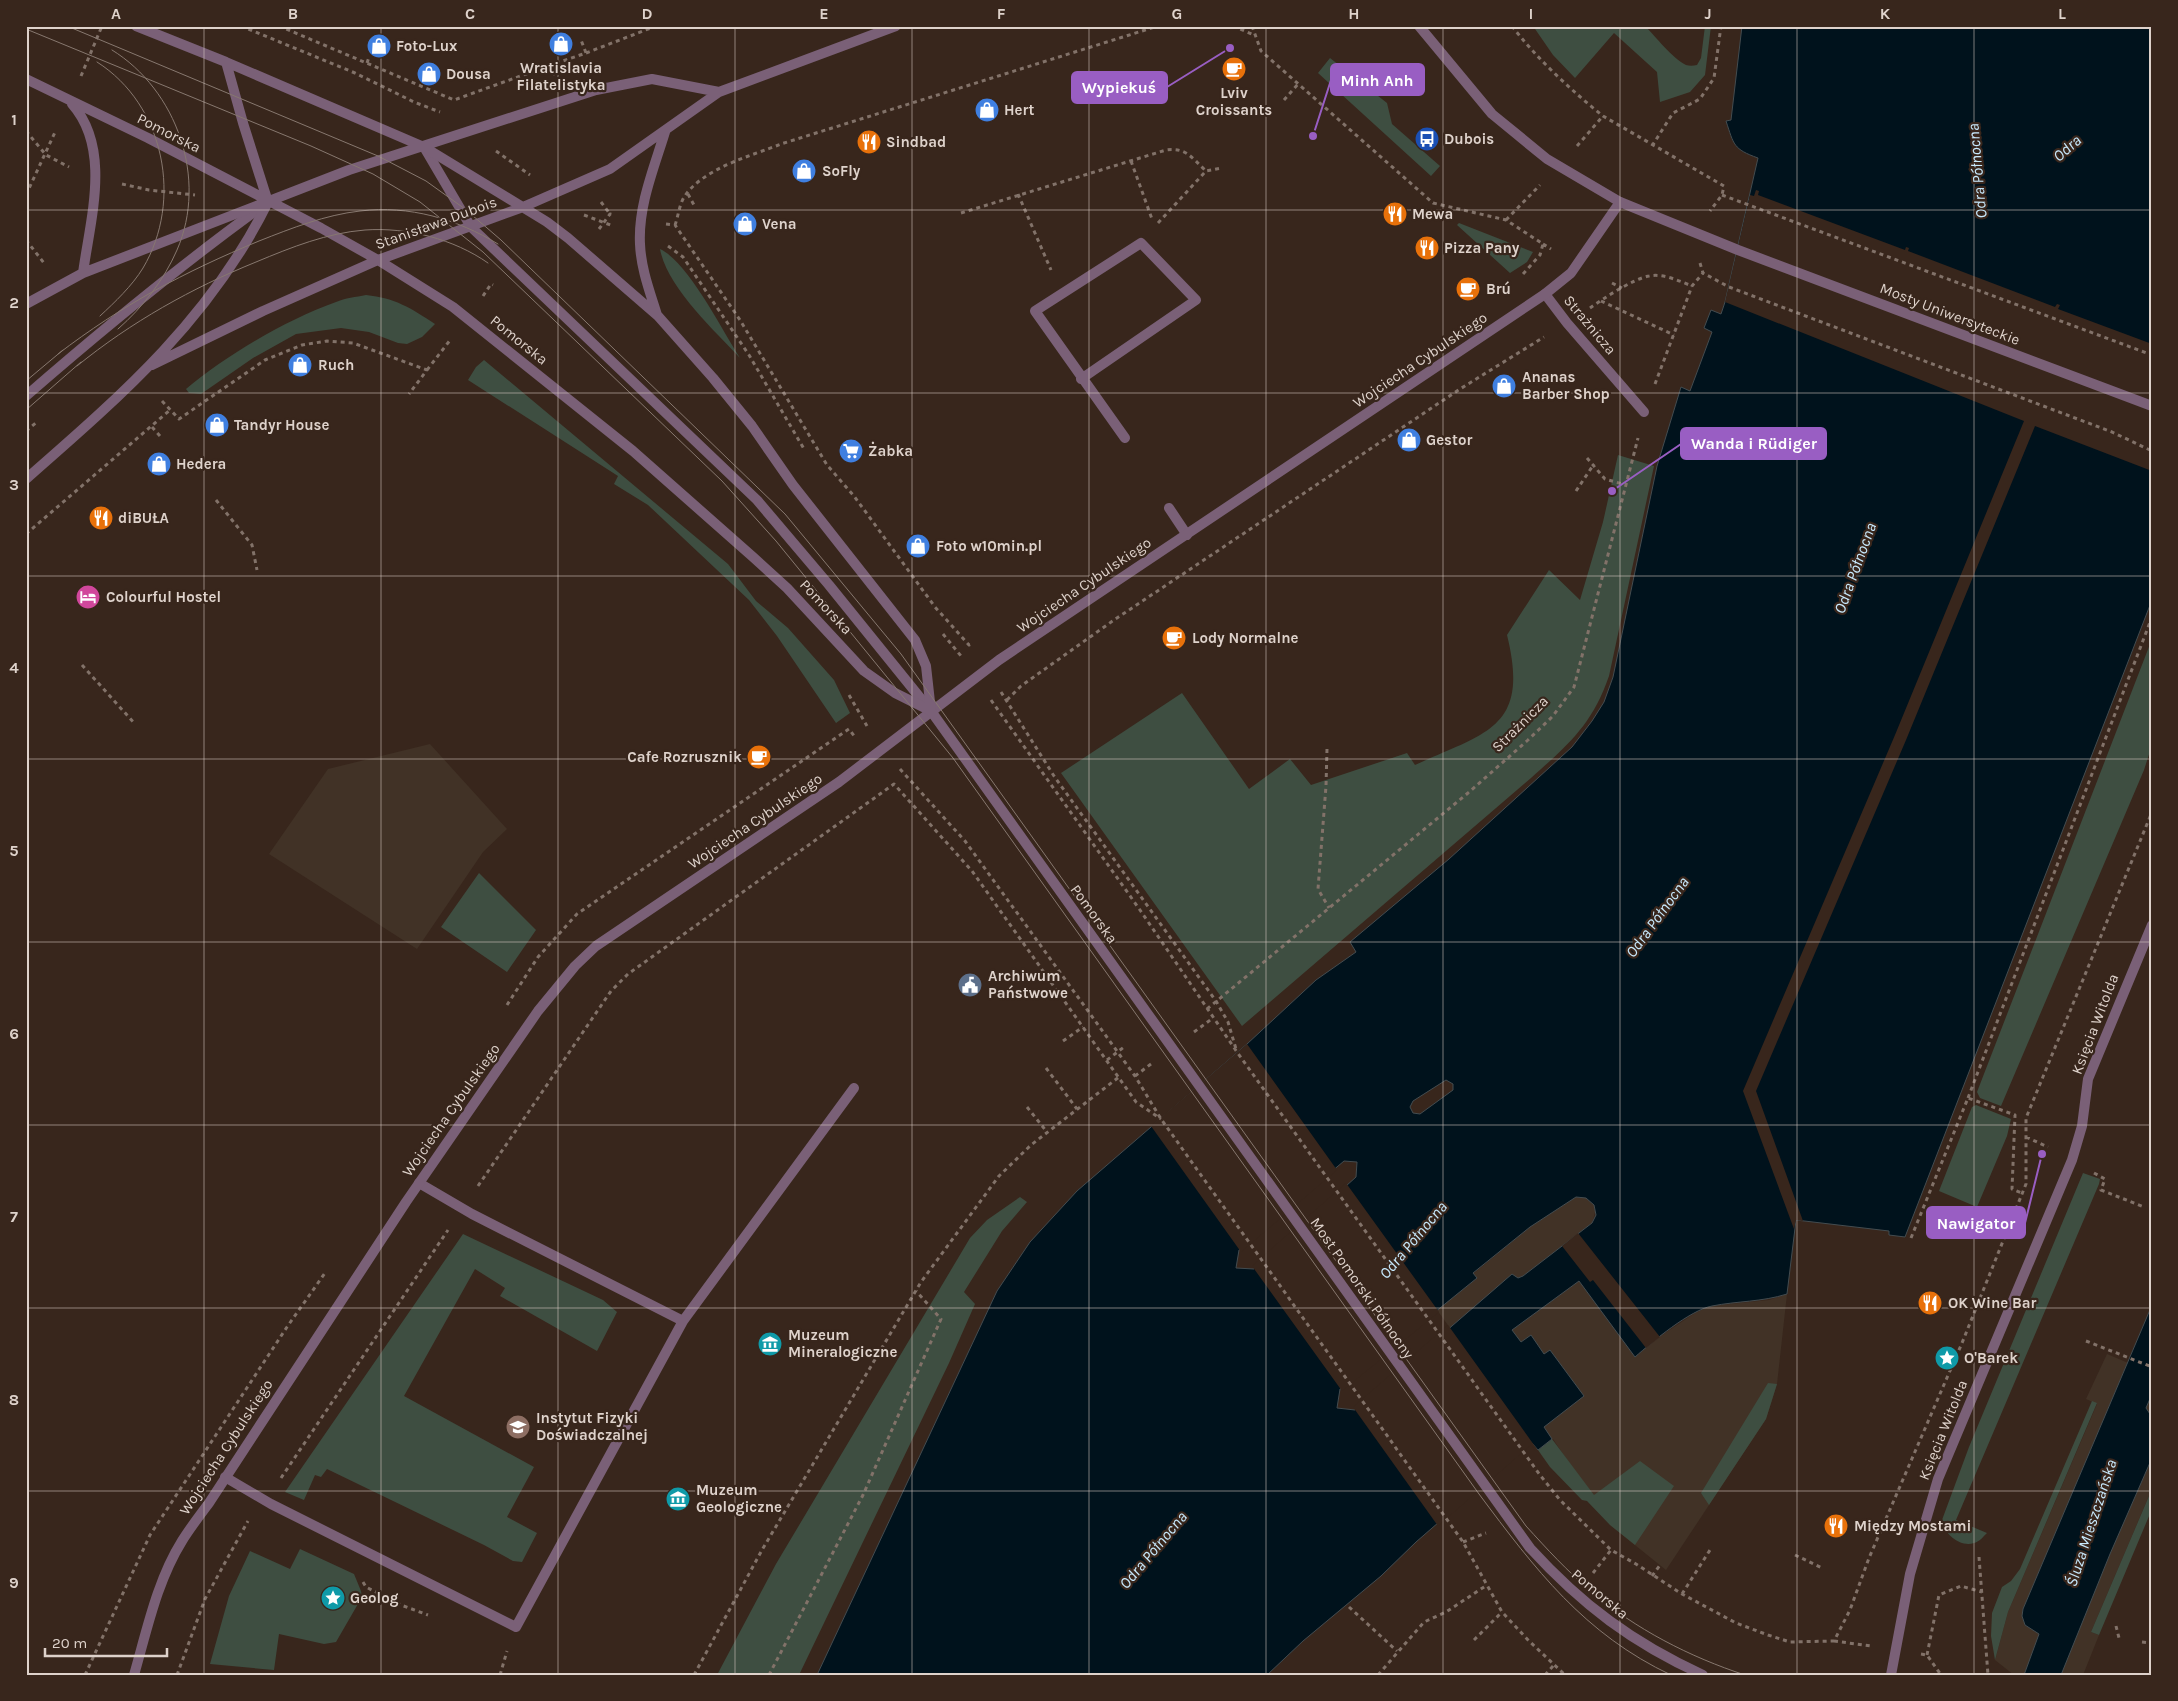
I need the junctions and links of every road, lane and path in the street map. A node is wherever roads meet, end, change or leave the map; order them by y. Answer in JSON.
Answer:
{"nodes":[{"id":1,"x":136,"y":26,"type":"edge"},
{"id":2,"x":241,"y":26,"type":"edge"},
{"id":3,"x":279,"y":26,"type":"edge"},
{"id":4,"x":656,"y":26,"type":"edge"},
{"id":5,"x":896,"y":26,"type":"edge"},
{"id":6,"x":1158,"y":26,"type":"edge"},
{"id":7,"x":1232,"y":26,"type":"edge"},
{"id":8,"x":1252,"y":26,"type":"edge"},
{"id":9,"x":1419,"y":26,"type":"edge"},
{"id":10,"x":1512,"y":26,"type":"edge"},
{"id":11,"x":1721,"y":26,"type":"edge"},
{"id":12,"x":1255,"y":35,"type":"junction"},
{"id":13,"x":581,"y":40,"type":"dead end"},
{"id":14,"x":586,"y":53,"type":"junction"},
{"id":15,"x":369,"y":57,"type":"dead end"},
{"id":16,"x":226,"y":62,"type":"junction"},
{"id":17,"x":367,"y":63,"type":"junction"},
{"id":18,"x":551,"y":65,"type":"junction"},
{"id":19,"x":26,"y":79,"type":"edge"},
{"id":20,"x":557,"y":80,"type":"dead end"},
{"id":21,"x":1298,"y":84,"type":"junction"},
{"id":22,"x":720,"y":92,"type":"junction"},
{"id":23,"x":1284,"y":100,"type":"dead end"},
{"id":24,"x":70,"y":101,"type":"junction"},
{"id":25,"x":444,"y":113,"type":"dead end"},
{"id":26,"x":1604,"y":116,"type":"junction"},
{"id":27,"x":1597,"y":125,"type":"dead end"},
{"id":28,"x":57,"y":128,"type":"dead end"},
{"id":29,"x":26,"y":131,"type":"edge"},
{"id":30,"x":467,"y":131,"type":"junction"},
{"id":31,"x":665,"y":132,"type":"junction"},
{"id":32,"x":1652,"y":146,"type":"junction"},
{"id":33,"x":424,"y":147,"type":"junction"},
{"id":34,"x":46,"y":155,"type":"junction"},
{"id":35,"x":1131,"y":161,"type":"junction"},
{"id":36,"x":1222,"y":168,"type":"dead end"},
{"id":37,"x":72,"y":169,"type":"dead end"},
{"id":38,"x":1206,"y":171,"type":"junction"},
{"id":39,"x":121,"y":184,"type":"dead end"},
{"id":40,"x":150,"y":190,"type":"dead end"},
{"id":41,"x":555,"y":193,"type":"junction"},
{"id":42,"x":688,"y":194,"type":"junction"},
{"id":43,"x":1018,"y":194,"type":"junction"},
{"id":44,"x":26,"y":195,"type":"edge"},
{"id":45,"x":268,"y":202,"type":"junction"},
{"id":46,"x":601,"y":202,"type":"dead end"},
{"id":47,"x":1620,"y":202,"type":"junction"},
{"id":48,"x":1521,"y":204,"type":"dead end"},
{"id":49,"x":523,"y":207,"type":"junction"},
{"id":50,"x":695,"y":207,"type":"dead end"},
{"id":51,"x":961,"y":213,"type":"dead end"},
{"id":52,"x":610,"y":214,"type":"junction"},
{"id":53,"x":586,"y":215,"type":"dead end"},
{"id":54,"x":618,"y":215,"type":"dead end"},
{"id":55,"x":1506,"y":220,"type":"junction"},
{"id":56,"x":605,"y":222,"type":"junction"},
{"id":57,"x":471,"y":226,"type":"junction"},
{"id":58,"x":618,"y":229,"type":"dead end"},
{"id":59,"x":594,"y":236,"type":"dead end"},
{"id":60,"x":26,"y":240,"type":"edge"},
{"id":61,"x":662,"y":243,"type":"dead end"},
{"id":62,"x":1543,"y":244,"type":"junction"},
{"id":63,"x":1551,"y":249,"type":"dead end"},
{"id":64,"x":378,"y":260,"type":"junction"},
{"id":65,"x":45,"y":265,"type":"dead end"},
{"id":66,"x":83,"y":273,"type":"junction"},
{"id":67,"x":1517,"y":280,"type":"dead end"},
{"id":68,"x":1612,"y":282,"type":"dead end"},
{"id":69,"x":1692,"y":286,"type":"junction"},
{"id":70,"x":1622,"y":288,"type":"junction"},
{"id":71,"x":1061,"y":294,"type":"junction"},
{"id":72,"x":1545,"y":294,"type":"junction"},
{"id":73,"x":1600,"y":301,"type":"junction"},
{"id":74,"x":26,"y":304,"type":"edge"},
{"id":75,"x":658,"y":316,"type":"junction"},
{"id":76,"x":1567,"y":323,"type":"junction"},
{"id":77,"x":455,"y":334,"type":"dead end"},
{"id":78,"x":1674,"y":335,"type":"junction"},
{"id":79,"x":2152,"y":355,"type":"edge"},
{"id":80,"x":152,"y":365,"type":"junction"},
{"id":81,"x":428,"y":370,"type":"junction"},
{"id":82,"x":1081,"y":379,"type":"junction"},
{"id":83,"x":409,"y":394,"type":"dead end"},
{"id":84,"x":26,"y":396,"type":"edge"},
{"id":85,"x":162,"y":401,"type":"dead end"},
{"id":86,"x":2152,"y":406,"type":"edge"},
{"id":87,"x":170,"y":410,"type":"junction"},
{"id":88,"x":1644,"y":412,"type":"junction"},
{"id":89,"x":152,"y":426,"type":"junction"},
{"id":90,"x":160,"y":436,"type":"dead end"},
{"id":91,"x":1125,"y":438,"type":"dead end"},
{"id":92,"x":805,"y":451,"type":"dead end"},
{"id":93,"x":2152,"y":451,"type":"edge"},
{"id":94,"x":1587,"y":458,"type":"dead end"},
{"id":95,"x":1594,"y":464,"type":"junction"},
{"id":96,"x":26,"y":479,"type":"edge"},
{"id":97,"x":1626,"y":485,"type":"junction"},
{"id":98,"x":1576,"y":491,"type":"dead end"},
{"id":99,"x":216,"y":500,"type":"dead end"},
{"id":100,"x":1169,"y":508,"type":"dead end"},
{"id":101,"x":26,"y":534,"type":"edge"},
{"id":102,"x":1187,"y":535,"type":"junction"},
{"id":103,"x":257,"y":570,"type":"dead end"},
{"id":104,"x":2152,"y":617,"type":"edge"},
{"id":105,"x":941,"y":631,"type":"dead end"},
{"id":106,"x":975,"y":643,"type":"dead end"},
{"id":107,"x":969,"y":645,"type":"junction"},
{"id":108,"x":82,"y":665,"type":"dead end"},
{"id":109,"x":986,"y":669,"type":"junction"},
{"id":110,"x":976,"y":677,"type":"junction"},
{"id":111,"x":1007,"y":700,"type":"junction"},
{"id":112,"x":931,"y":711,"type":"junction"},
{"id":113,"x":135,"y":724,"type":"dead end"},
{"id":114,"x":859,"y":742,"type":"dead end"},
{"id":115,"x":1327,"y":749,"type":"dead end"},
{"id":116,"x":818,"y":752,"type":"dead end"},
{"id":117,"x":888,"y":777,"type":"dead end"},
{"id":118,"x":906,"y":777,"type":"dead end"},
{"id":119,"x":894,"y":784,"type":"junction"},
{"id":120,"x":2152,"y":812,"type":"edge"},
{"id":121,"x":1329,"y":908,"type":"junction"},
{"id":122,"x":2152,"y":924,"type":"edge"},
{"id":123,"x":1216,"y":1001,"type":"junction"},
{"id":124,"x":1207,"y":1009,"type":"junction"},
{"id":125,"x":1213,"y":1018,"type":"junction"},
{"id":126,"x":1204,"y":1024,"type":"dead end"},
{"id":127,"x":1083,"y":1027,"type":"junction"},
{"id":128,"x":1063,"y":1041,"type":"dead end"},
{"id":129,"x":1124,"y":1047,"type":"dead end"},
{"id":130,"x":1117,"y":1052,"type":"junction"},
{"id":131,"x":1237,"y":1052,"type":"junction"},
{"id":132,"x":1106,"y":1060,"type":"junction"},
{"id":133,"x":1046,"y":1068,"type":"dead end"},
{"id":134,"x":1140,"y":1072,"type":"dead end"},
{"id":135,"x":1135,"y":1076,"type":"junction"},
{"id":136,"x":1119,"y":1077,"type":"junction"},
{"id":137,"x":1199,"y":1085,"type":"joint"},
{"id":138,"x":854,"y":1088,"type":"dead end"},
{"id":139,"x":1968,"y":1098,"type":"junction"},
{"id":140,"x":1027,"y":1107,"type":"dead end"},
{"id":141,"x":1077,"y":1109,"type":"junction"},
{"id":142,"x":1161,"y":1118,"type":"junction"},
{"id":143,"x":1047,"y":1132,"type":"junction"},
{"id":144,"x":419,"y":1183,"type":"junction"},
{"id":145,"x":2101,"y":1190,"type":"dead end"},
{"id":146,"x":2022,"y":1193,"type":"junction"},
{"id":147,"x":2144,"y":1207,"type":"dead end"},
{"id":148,"x":462,"y":1208,"type":"junction"},
{"id":149,"x":1911,"y":1238,"type":"dead end"},
{"id":150,"x":916,"y":1291,"type":"junction"},
{"id":151,"x":682,"y":1321,"type":"junction"},
{"id":152,"x":2086,"y":1340,"type":"dead end"},
{"id":153,"x":2152,"y":1368,"type":"edge"},
{"id":154,"x":225,"y":1477,"type":"junction"},
{"id":155,"x":264,"y":1501,"type":"junction"},
{"id":156,"x":1500,"y":1509,"type":"joint"},
{"id":157,"x":1710,"y":1550,"type":"dead end"},
{"id":158,"x":1795,"y":1555,"type":"dead end"},
{"id":159,"x":1979,"y":1557,"type":"dead end"},
{"id":160,"x":1660,"y":1566,"type":"dead end"},
{"id":161,"x":1822,"y":1568,"type":"dead end"},
{"id":162,"x":1652,"y":1576,"type":"junction"},
{"id":163,"x":1487,"y":1585,"type":"junction"},
{"id":164,"x":1982,"y":1592,"type":"junction"},
{"id":165,"x":1682,"y":1594,"type":"junction"},
{"id":166,"x":1349,"y":1607,"type":"dead end"},
{"id":167,"x":1502,"y":1612,"type":"junction"},
{"id":168,"x":2116,"y":1626,"type":"dead end"},
{"id":169,"x":2119,"y":1638,"type":"dead end"},
{"id":170,"x":1474,"y":1640,"type":"dead end"},
{"id":171,"x":2142,"y":1642,"type":"dead end"},
{"id":172,"x":2152,"y":1643,"type":"edge"},
{"id":173,"x":1398,"y":1651,"type":"junction"},
{"id":174,"x":1927,"y":1655,"type":"dead end"},
{"id":175,"x":1554,"y":1665,"type":"junction"},
{"id":176,"x":134,"y":1675,"type":"edge"},
{"id":177,"x":177,"y":1675,"type":"edge"},
{"id":178,"x":694,"y":1675,"type":"edge"},
{"id":179,"x":769,"y":1675,"type":"edge"},
{"id":180,"x":1378,"y":1675,"type":"edge"},
{"id":181,"x":1545,"y":1675,"type":"edge"},
{"id":182,"x":1565,"y":1675,"type":"edge"},
{"id":183,"x":1703,"y":1675,"type":"edge"},
{"id":184,"x":1891,"y":1675,"type":"edge"},
{"id":185,"x":1988,"y":1675,"type":"edge"}],
"edges":[{"from":1,"to":16,"type":"street","name":"Pomorska"},
{"from":2,"to":25,"type":"path"},
{"from":3,"to":17,"type":"path"},
{"from":4,"to":14,"type":"path"},
{"from":5,"to":22,"type":"street","name":"Stanisława Dubois"},
{"from":6,"to":42,"type":"path"},
{"from":7,"to":12,"type":"path"},
{"from":8,"to":12,"type":"path"},
{"from":9,"to":47,"type":"street","name":"Mosty Uniwersyteckie"},
{"from":10,"to":26,"type":"path"},
{"from":11,"to":32,"type":"path"},
{"from":12,"to":21,"type":"path"},
{"from":13,"to":14,"type":"path"},
{"from":14,"to":18,"type":"path"},
{"from":15,"to":17,"type":"path"},
{"from":16,"to":33,"type":"street","name":"Pomorska"},
{"from":16,"to":45,"type":"street"},
{"from":17,"to":18,"type":"path"},
{"from":18,"to":20,"type":"path"},
{"from":19,"to":24,"type":"street","name":"Pomorska"},
{"from":21,"to":23,"type":"path"},
{"from":21,"to":55,"type":"path"},
{"from":22,"to":30,"type":"street"},
{"from":22,"to":31,"type":"street","name":"Stanisława Dubois"},
{"from":24,"to":45,"type":"street","name":"Pomorska"},
{"from":24,"to":66,"type":"street"},
{"from":26,"to":27,"type":"path"},
{"from":26,"to":32,"type":"path"},
{"from":28,"to":34,"type":"path"},
{"from":29,"to":34,"type":"path"},
{"from":30,"to":33,"type":"street"},
{"from":30,"to":41,"type":"path"},
{"from":31,"to":41,"type":"street","name":"Stanisława Dubois"},
{"from":31,"to":75,"type":"street"},
{"from":32,"to":79,"type":"path"},
{"from":33,"to":45,"type":"street"},
{"from":33,"to":49,"type":"street","name":"Pomorska"},
{"from":33,"to":57,"type":"street"},
{"from":34,"to":37,"type":"path"},
{"from":34,"to":44,"type":"path"},
{"from":35,"to":38,"type":"path"},
{"from":35,"to":38,"type":"path"},
{"from":35,"to":43,"type":"path"},
{"from":36,"to":38,"type":"path"},
{"from":39,"to":40,"type":"path"},
{"from":41,"to":49,"type":"street","name":"Stanisława Dubois"},
{"from":42,"to":50,"type":"path"},
{"from":42,"to":107,"type":"path"},
{"from":43,"to":51,"type":"path"},
{"from":43,"to":71,"type":"path"},
{"from":45,"to":64,"type":"street","name":"Pomorska"},
{"from":45,"to":66,"type":"street"},
{"from":45,"to":80,"type":"street","name":"Stanisława Dubois"},
{"from":45,"to":84,"type":"street"},
{"from":46,"to":52,"type":"path"},
{"from":47,"to":72,"type":"street","name":"Wojciecha Cybulskiego"},
{"from":47,"to":86,"type":"street","name":"Mosty Uniwersyteckie"},
{"from":48,"to":55,"type":"path"},
{"from":49,"to":57,"type":"street","name":"Stanisława Dubois"},
{"from":49,"to":75,"type":"street","name":"Pomorska"},
{"from":52,"to":54,"type":"path"},
{"from":52,"to":56,"type":"path"},
{"from":53,"to":56,"type":"path"},
{"from":55,"to":62,"type":"path"},
{"from":56,"to":58,"type":"path"},
{"from":56,"to":59,"type":"path"},
{"from":57,"to":64,"type":"street","name":"Stanisława Dubois"},
{"from":57,"to":112,"type":"street"},
{"from":60,"to":65,"type":"path"},
{"from":61,"to":92,"type":"path"},
{"from":62,"to":63,"type":"path"},
{"from":62,"to":67,"type":"path"},
{"from":64,"to":80,"type":"street","name":"Stanisława Dubois"},
{"from":64,"to":112,"type":"street","name":"Pomorska"},
{"from":66,"to":74,"type":"street"},
{"from":68,"to":70,"type":"path"},
{"from":69,"to":70,"type":"path"},
{"from":69,"to":78,"type":"path"},
{"from":69,"to":93,"type":"path"},
{"from":70,"to":73,"type":"path"},
{"from":71,"to":82,"type":"street"},
{"from":71,"to":82,"type":"street"},
{"from":72,"to":76,"type":"street","name":"Strażnicza"},
{"from":72,"to":102,"type":"street","name":"Wojciecha Cybulskiego"},
{"from":73,"to":76,"type":"path"},
{"from":73,"to":78,"type":"path"},
{"from":75,"to":112,"type":"street","name":"Pomorska"},
{"from":76,"to":88,"type":"street","name":"Strażnicza"},
{"from":76,"to":111,"type":"path"},
{"from":77,"to":81,"type":"path"},
{"from":78,"to":88,"type":"path"},
{"from":80,"to":96,"type":"street","name":"Stanisława Dubois"},
{"from":81,"to":83,"type":"path"},
{"from":81,"to":87,"type":"path"},
{"from":82,"to":91,"type":"street"},
{"from":85,"to":87,"type":"path"},
{"from":87,"to":89,"type":"path"},
{"from":88,"to":97,"type":"path","name":"Strażnicza"},
{"from":89,"to":90,"type":"path"},
{"from":89,"to":101,"type":"path"},
{"from":94,"to":95,"type":"path"},
{"from":95,"to":97,"type":"path"},
{"from":95,"to":98,"type":"path"},
{"from":97,"to":121,"type":"path","name":"Strażnicza"},
{"from":99,"to":103,"type":"path"},
{"from":100,"to":102,"type":"street"},
{"from":102,"to":109,"type":"street","name":"Wojciecha Cybulskiego"},
{"from":104,"to":139,"type":"path"},
{"from":105,"to":110,"type":"path"},
{"from":106,"to":107,"type":"path"},
{"from":107,"to":109,"type":"path"},
{"from":108,"to":113,"type":"path"},
{"from":109,"to":110,"type":"street","name":"Wojciecha Cybulskiego"},
{"from":109,"to":111,"type":"path"},
{"from":110,"to":112,"type":"street","name":"Wojciecha Cybulskiego"},
{"from":110,"to":124,"type":"path"},
{"from":111,"to":123,"type":"path"},
{"from":112,"to":137,"type":"street","name":"Pomorska"},
{"from":112,"to":144,"type":"street","name":"Wojciecha Cybulskiego"},
{"from":114,"to":116,"type":"path"},
{"from":115,"to":121,"type":"path"},
{"from":117,"to":119,"type":"path"},
{"from":118,"to":130,"type":"path"},
{"from":119,"to":127,"type":"path"},
{"from":119,"to":148,"type":"path"},
{"from":120,"to":146,"type":"path"},
{"from":121,"to":123,"type":"path","name":"Strażnicza"},
{"from":122,"to":184,"type":"street","name":"Księcia Witolda"},
{"from":123,"to":124,"type":"path","name":"Strażnicza"},
{"from":123,"to":131,"type":"path"},
{"from":124,"to":125,"type":"path"},
{"from":125,"to":126,"type":"path"},
{"from":125,"to":131,"type":"path"},
{"from":127,"to":128,"type":"path"},
{"from":127,"to":132,"type":"path"},
{"from":129,"to":130,"type":"path"},
{"from":130,"to":132,"type":"path"},
{"from":130,"to":135,"type":"path"},
{"from":131,"to":162,"type":"path"},
{"from":132,"to":136,"type":"path"},
{"from":133,"to":141,"type":"path"},
{"from":134,"to":135,"type":"path"},
{"from":135,"to":142,"type":"path"},
{"from":136,"to":141,"type":"path"},
{"from":136,"to":142,"type":"path"},
{"from":137,"to":156,"type":"street","name":"Most Pomorski Północny"},
{"from":138,"to":151,"type":"street"},
{"from":139,"to":146,"type":"path"},
{"from":139,"to":149,"type":"path"},
{"from":140,"to":143,"type":"path"},
{"from":141,"to":143,"type":"path"},
{"from":142,"to":163,"type":"path"},
{"from":143,"to":150,"type":"path"},
{"from":144,"to":148,"type":"street"},
{"from":144,"to":154,"type":"street","name":"Wojciecha Cybulskiego"},
{"from":145,"to":147,"type":"path"},
{"from":146,"to":165,"type":"path"},
{"from":148,"to":151,"type":"street"},
{"from":148,"to":155,"type":"path"},
{"from":150,"to":178,"type":"path"},
{"from":150,"to":179,"type":"path"},
{"from":151,"to":155,"type":"street"},
{"from":152,"to":153,"type":"path"},
{"from":154,"to":155,"type":"street"},
{"from":154,"to":176,"type":"street","name":"Wojciecha Cybulskiego"},
{"from":155,"to":177,"type":"path"},
{"from":156,"to":183,"type":"street","name":"Pomorska"},
{"from":157,"to":165,"type":"path"},
{"from":158,"to":161,"type":"path"},
{"from":159,"to":164,"type":"path"},
{"from":160,"to":162,"type":"path"},
{"from":162,"to":165,"type":"path"},
{"from":163,"to":167,"type":"path"},
{"from":163,"to":173,"type":"path"},
{"from":164,"to":174,"type":"path"},
{"from":164,"to":185,"type":"path"},
{"from":166,"to":173,"type":"path"},
{"from":167,"to":170,"type":"path"},
{"from":167,"to":175,"type":"path"},
{"from":168,"to":169,"type":"path"},
{"from":171,"to":172,"type":"path"},
{"from":173,"to":180,"type":"path"},
{"from":175,"to":181,"type":"path"},
{"from":175,"to":182,"type":"path"}]}
